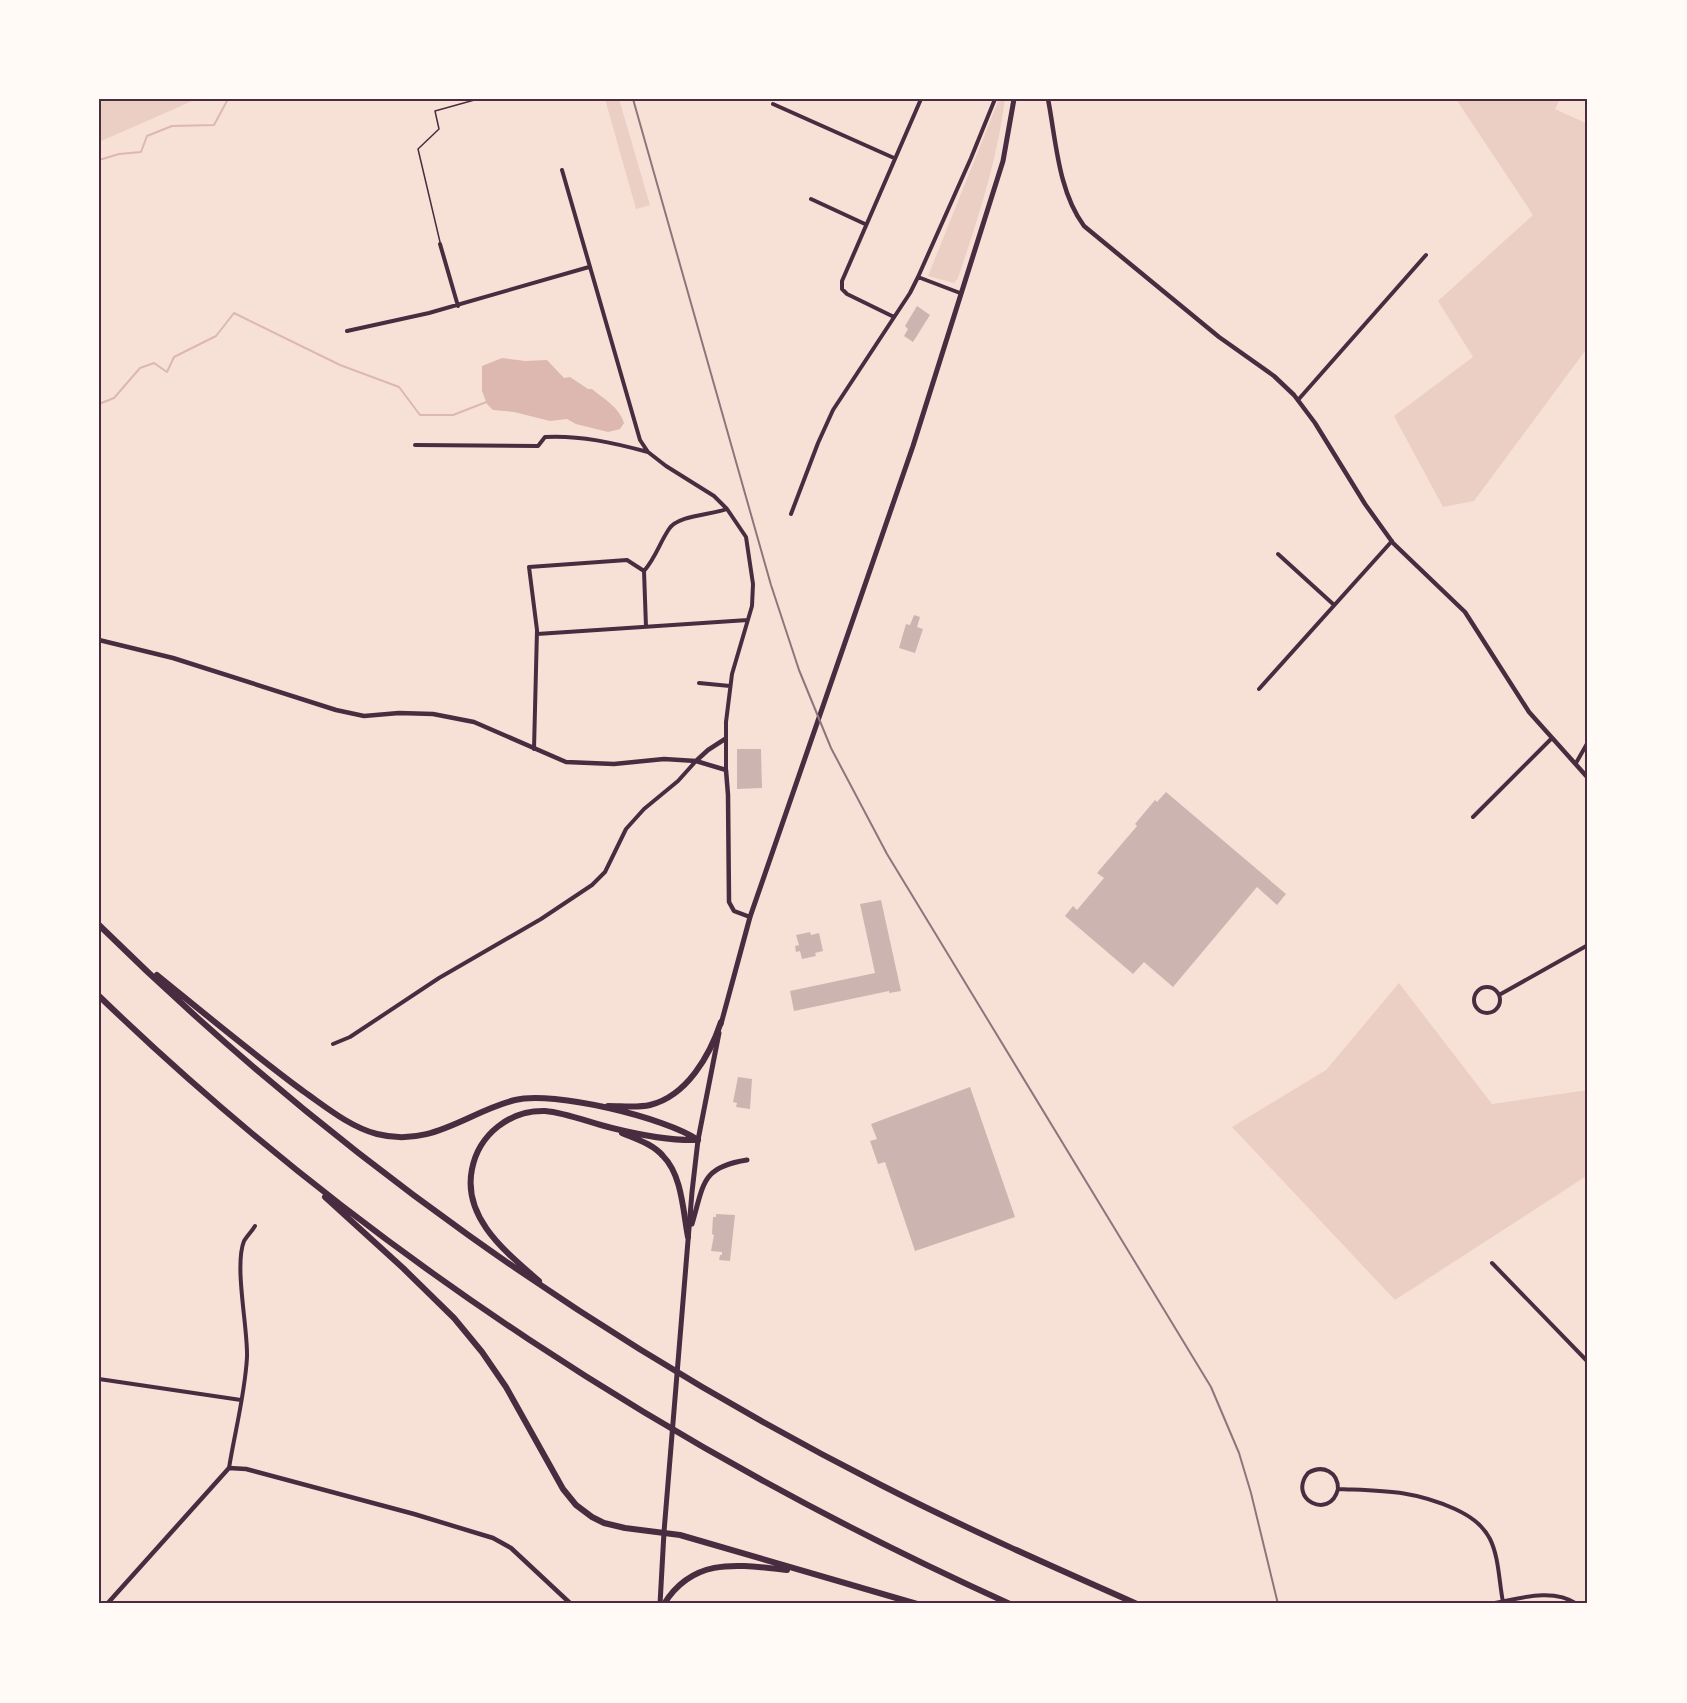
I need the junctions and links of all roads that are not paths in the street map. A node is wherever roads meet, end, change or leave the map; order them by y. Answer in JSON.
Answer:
{"nodes":[{"id":1,"x":478,"y":99,"type":"edge"},
{"id":2,"x":921,"y":99,"type":"edge"},
{"id":3,"x":995,"y":99,"type":"edge"},
{"id":4,"x":1014,"y":99,"type":"edge"},
{"id":5,"x":1048,"y":99,"type":"edge"},
{"id":6,"x":773,"y":104,"type":"dead end"},
{"id":7,"x":894,"y":158,"type":"junction"},
{"id":8,"x":562,"y":170,"type":"dead end"},
{"id":9,"x":811,"y":199,"type":"dead end"},
{"id":10,"x":866,"y":224,"type":"junction"},
{"id":11,"x":440,"y":244,"type":"joint"},
{"id":12,"x":1425,"y":255,"type":"dead end"},
{"id":13,"x":589,"y":267,"type":"junction"},
{"id":14,"x":918,"y":277,"type":"junction"},
{"id":15,"x":960,"y":293,"type":"junction"},
{"id":16,"x":458,"y":306,"type":"junction"},
{"id":17,"x":894,"y":316,"type":"junction"},
{"id":18,"x":347,"y":331,"type":"dead end"},
{"id":19,"x":1298,"y":400,"type":"junction"},
{"id":20,"x":415,"y":445,"type":"dead end"},
{"id":21,"x":648,"y":452,"type":"junction"},
{"id":22,"x":727,"y":509,"type":"junction"},
{"id":23,"x":791,"y":514,"type":"dead end"},
{"id":24,"x":1392,"y":541,"type":"junction"},
{"id":25,"x":1278,"y":554,"type":"dead end"},
{"id":26,"x":644,"y":571,"type":"junction"},
{"id":27,"x":1333,"y":604,"type":"junction"},
{"id":28,"x":748,"y":620,"type":"junction"},
{"id":29,"x":646,"y":627,"type":"junction"},
{"id":30,"x":537,"y":634,"type":"junction"},
{"id":31,"x":99,"y":640,"type":"edge"},
{"id":32,"x":699,"y":683,"type":"dead end"},
{"id":33,"x":730,"y":686,"type":"junction"},
{"id":34,"x":1259,"y":689,"type":"dead end"},
{"id":35,"x":725,"y":739,"type":"junction"},
{"id":36,"x":1551,"y":739,"type":"junction"},
{"id":37,"x":1588,"y":742,"type":"edge"},
{"id":38,"x":534,"y":749,"type":"junction"},
{"id":39,"x":696,"y":761,"type":"junction"},
{"id":40,"x":1576,"y":764,"type":"junction"},
{"id":41,"x":726,"y":770,"type":"junction"},
{"id":42,"x":1588,"y":778,"type":"edge"},
{"id":43,"x":1473,"y":817,"type":"dead end"},
{"id":44,"x":750,"y":917,"type":"junction"},
{"id":45,"x":99,"y":925,"type":"edge"},
{"id":46,"x":118,"y":944,"type":"junction"},
{"id":47,"x":1588,"y":945,"type":"edge"},
{"id":48,"x":1499,"y":995,"type":"junction"},
{"id":49,"x":99,"y":996,"type":"edge"},
{"id":50,"x":721,"y":1022,"type":"junction"},
{"id":51,"x":333,"y":1044,"type":"dead end"},
{"id":52,"x":598,"y":1105,"type":"junction"},
{"id":53,"x":610,"y":1128,"type":"junction"},
{"id":54,"x":698,"y":1140,"type":"junction"},
{"id":55,"x":747,"y":1160,"type":"dead end"},
{"id":56,"x":288,"y":1164,"type":"junction"},
{"id":57,"x":255,"y":1226,"type":"dead end"},
{"id":58,"x":688,"y":1237,"type":"junction"},
{"id":59,"x":1491,"y":1263,"type":"dead end"},
{"id":60,"x":559,"y":1298,"type":"junction"},
{"id":61,"x":1588,"y":1362,"type":"edge"},
{"id":62,"x":99,"y":1379,"type":"edge"},
{"id":63,"x":241,"y":1400,"type":"junction"},
{"id":64,"x":229,"y":1468,"type":"junction"},
{"id":65,"x":1338,"y":1489,"type":"junction"},
{"id":66,"x":664,"y":1532,"type":"junction"},
{"id":67,"x":803,"y":1572,"type":"junction"},
{"id":68,"x":1503,"y":1602,"type":"junction"},
{"id":69,"x":107,"y":1604,"type":"edge"},
{"id":70,"x":571,"y":1604,"type":"edge"},
{"id":71,"x":662,"y":1604,"type":"edge"},
{"id":72,"x":917,"y":1604,"type":"edge"},
{"id":73,"x":1010,"y":1604,"type":"edge"},
{"id":74,"x":1137,"y":1604,"type":"edge"},
{"id":75,"x":1490,"y":1604,"type":"edge"},
{"id":76,"x":1577,"y":1604,"type":"edge"}],
"edges":[{"from":1,"to":11,"type":"lane"},
{"from":2,"to":7,"type":"street"},
{"from":3,"to":14,"type":"street"},
{"from":4,"to":15,"type":"main road"},
{"from":5,"to":19,"type":"street"},
{"from":6,"to":7,"type":"street"},
{"from":7,"to":10,"type":"street"},
{"from":8,"to":13,"type":"street"},
{"from":9,"to":10,"type":"street"},
{"from":10,"to":17,"type":"street"},
{"from":11,"to":16,"type":"street"},
{"from":12,"to":19,"type":"street"},
{"from":13,"to":16,"type":"street"},
{"from":13,"to":21,"type":"street"},
{"from":14,"to":15,"type":"street"},
{"from":14,"to":17,"type":"street"},
{"from":15,"to":44,"type":"main road"},
{"from":16,"to":18,"type":"street"},
{"from":17,"to":23,"type":"street"},
{"from":19,"to":24,"type":"street"},
{"from":20,"to":21,"type":"street"},
{"from":21,"to":22,"type":"street"},
{"from":22,"to":26,"type":"street"},
{"from":22,"to":28,"type":"street"},
{"from":24,"to":27,"type":"street"},
{"from":24,"to":36,"type":"street"},
{"from":25,"to":27,"type":"street"},
{"from":26,"to":29,"type":"street"},
{"from":26,"to":30,"type":"street"},
{"from":27,"to":34,"type":"street"},
{"from":28,"to":29,"type":"street"},
{"from":28,"to":33,"type":"street"},
{"from":29,"to":30,"type":"street"},
{"from":30,"to":38,"type":"street"},
{"from":31,"to":38,"type":"street"},
{"from":32,"to":33,"type":"street"},
{"from":33,"to":35,"type":"street"},
{"from":35,"to":39,"type":"street"},
{"from":35,"to":41,"type":"street"},
{"from":36,"to":40,"type":"street"},
{"from":36,"to":43,"type":"street"},
{"from":37,"to":40,"type":"street"},
{"from":38,"to":39,"type":"street"},
{"from":39,"to":41,"type":"street"},
{"from":39,"to":51,"type":"street"},
{"from":40,"to":42,"type":"street"},
{"from":41,"to":44,"type":"street"},
{"from":44,"to":50,"type":"main road"},
{"from":45,"to":46,"type":"highway"},
{"from":46,"to":52,"type":"highway"},
{"from":46,"to":60,"type":"highway"},
{"from":47,"to":48,"type":"street"},
{"from":48,"to":48,"type":"street"},
{"from":49,"to":56,"type":"highway"},
{"from":50,"to":52,"type":"highway"},
{"from":50,"to":54,"type":"main road"},
{"from":52,"to":54,"type":"highway"},
{"from":53,"to":54,"type":"highway"},
{"from":53,"to":58,"type":"highway"},
{"from":53,"to":60,"type":"highway"},
{"from":54,"to":58,"type":"main road"},
{"from":55,"to":58,"type":"main road"},
{"from":56,"to":66,"type":"highway"},
{"from":56,"to":73,"type":"highway"},
{"from":57,"to":63,"type":"street"},
{"from":58,"to":66,"type":"main road"},
{"from":59,"to":61,"type":"street"},
{"from":60,"to":74,"type":"highway"},
{"from":62,"to":63,"type":"street"},
{"from":63,"to":64,"type":"street"},
{"from":64,"to":69,"type":"street"},
{"from":64,"to":70,"type":"street"},
{"from":65,"to":65,"type":"street"},
{"from":65,"to":68,"type":"street"},
{"from":66,"to":67,"type":"highway"},
{"from":66,"to":71,"type":"main road"},
{"from":67,"to":71,"type":"highway"},
{"from":67,"to":72,"type":"highway"},
{"from":68,"to":75,"type":"street"},
{"from":68,"to":76,"type":"street"}]}
